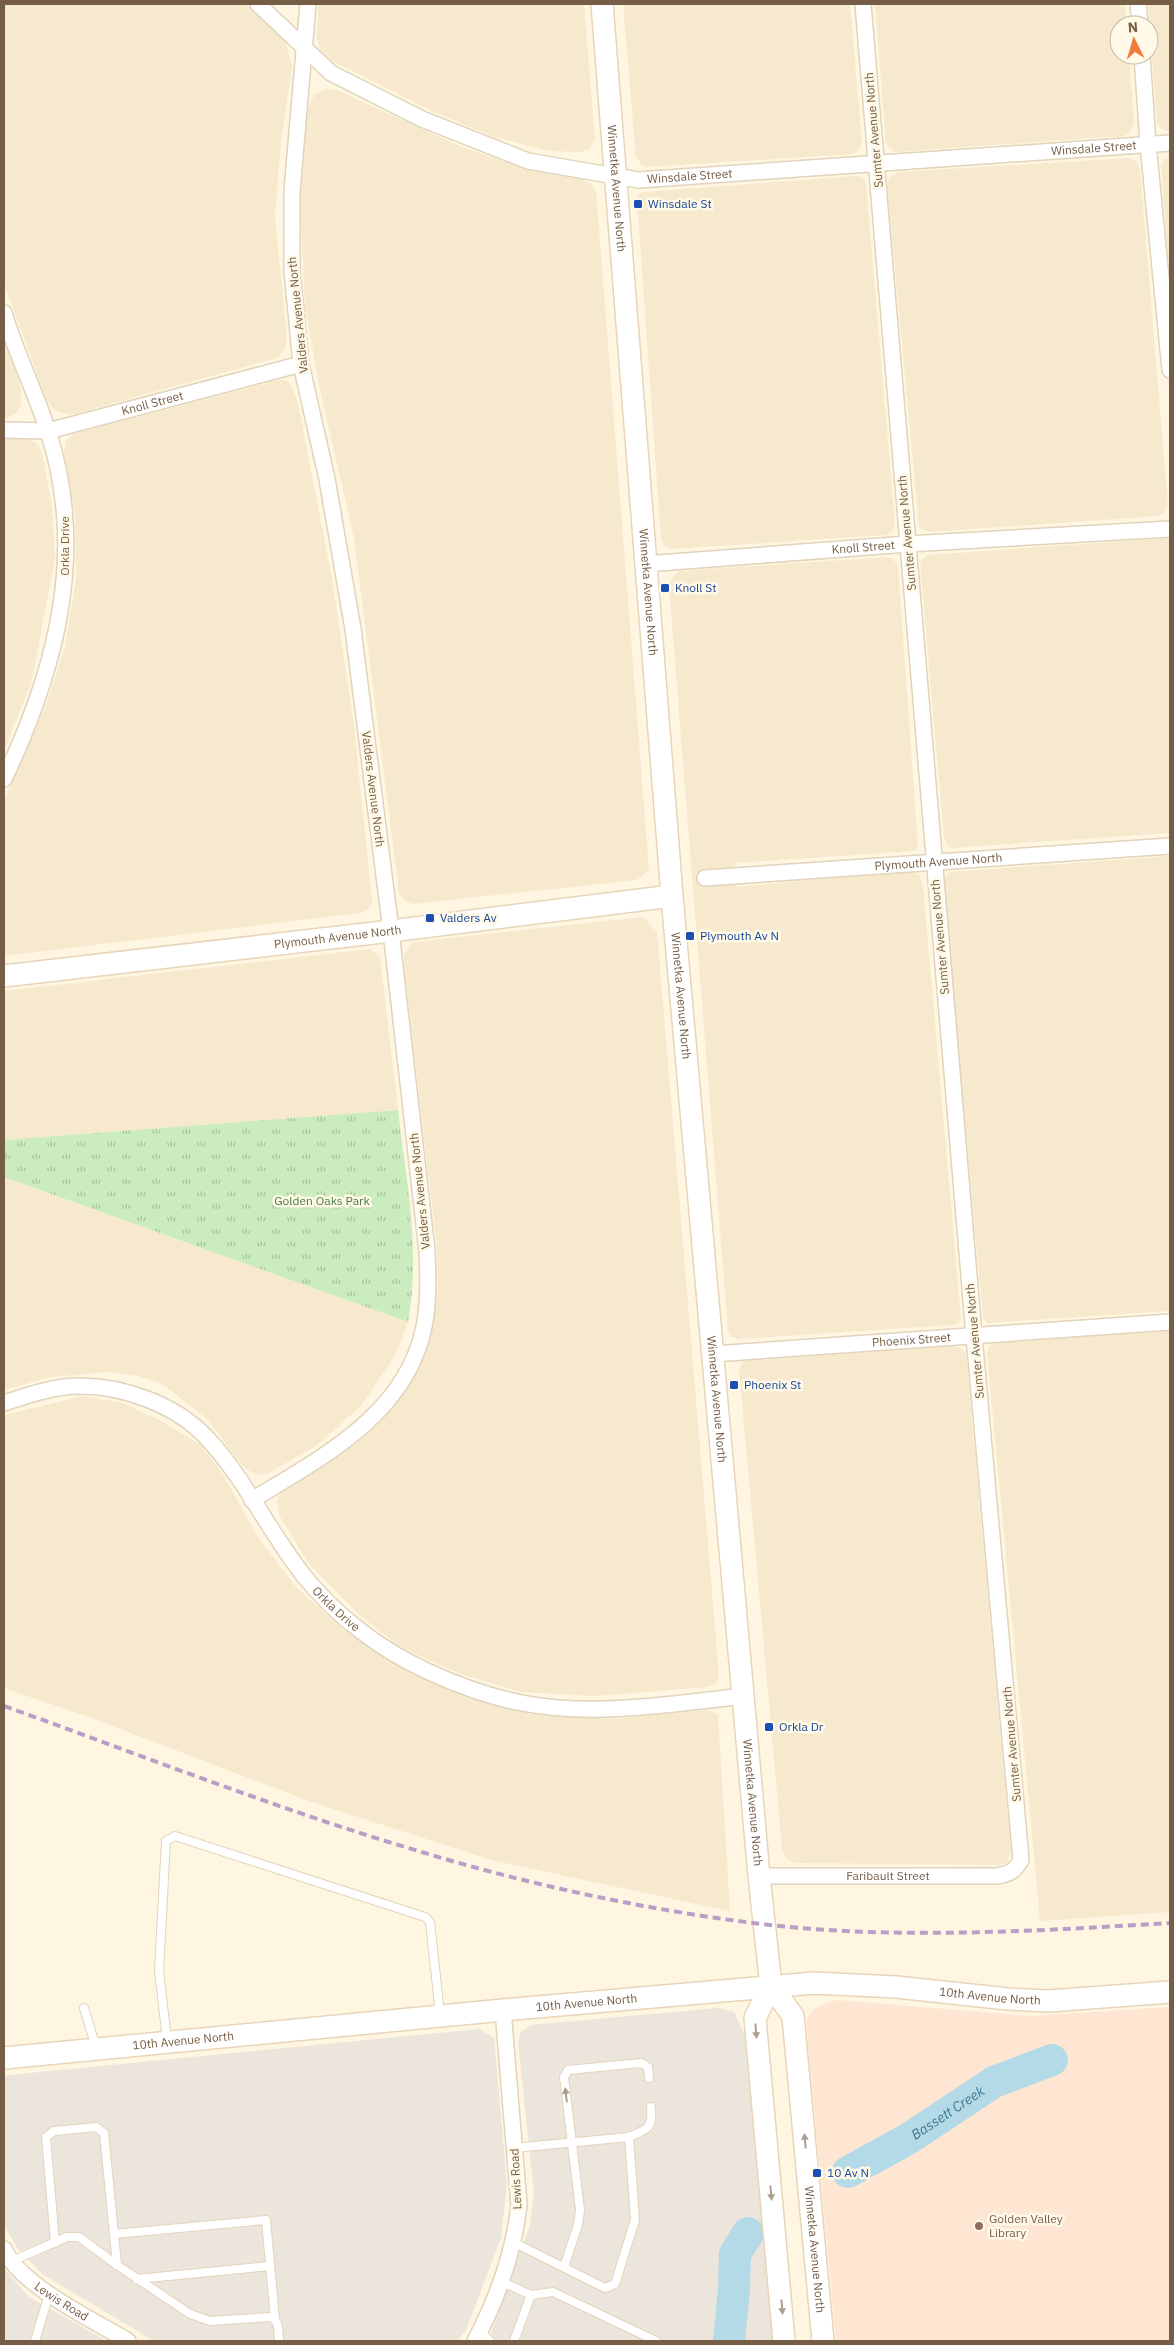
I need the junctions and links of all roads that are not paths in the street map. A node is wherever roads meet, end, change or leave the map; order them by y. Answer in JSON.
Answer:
{"nodes":[{"id":1,"x":258,"y":4,"type":"edge"},
{"id":2,"x":308,"y":4,"type":"edge"},
{"id":3,"x":602,"y":4,"type":"edge"},
{"id":4,"x":863,"y":4,"type":"edge"},
{"id":5,"x":303,"y":45,"type":"junction"},
{"id":6,"x":1143,"y":65,"type":"edge"},
{"id":7,"x":1170,"y":143,"type":"edge"},
{"id":8,"x":1148,"y":144,"type":"junction"},
{"id":9,"x":876,"y":162,"type":"junction"},
{"id":10,"x":615,"y":178,"type":"junction"},
{"id":11,"x":4,"y":313,"type":"edge"},
{"id":12,"x":301,"y":364,"type":"junction"},
{"id":13,"x":1170,"y":370,"type":"edge"},
{"id":14,"x":4,"y":430,"type":"edge"},
{"id":15,"x":48,"y":431,"type":"junction"},
{"id":16,"x":1170,"y":529,"type":"edge"},
{"id":17,"x":908,"y":544,"type":"junction"},
{"id":18,"x":645,"y":564,"type":"junction"},
{"id":19,"x":4,"y":778,"type":"edge"},
{"id":20,"x":1170,"y":846,"type":"edge"},
{"id":21,"x":934,"y":862,"type":"junction"},
{"id":22,"x":705,"y":878,"type":"dead end"},
{"id":23,"x":672,"y":896,"type":"junction"},
{"id":24,"x":391,"y":931,"type":"junction"},
{"id":25,"x":4,"y":976,"type":"edge"},
{"id":26,"x":1170,"y":1322,"type":"edge"},
{"id":27,"x":974,"y":1336,"type":"junction"},
{"id":28,"x":713,"y":1354,"type":"junction"},
{"id":29,"x":4,"y":1403,"type":"edge"},
{"id":30,"x":252,"y":1500,"type":"junction"},
{"id":31,"x":744,"y":1696,"type":"junction"},
{"id":32,"x":1016,"y":1869,"type":"joint"},
{"id":33,"x":759,"y":1876,"type":"junction"},
{"id":34,"x":771,"y":1986,"type":"junction"},
{"id":35,"x":1170,"y":1992,"type":"edge"},
{"id":36,"x":84,"y":2008,"type":"dead end"},
{"id":37,"x":503,"y":2010,"type":"junction"},
{"id":38,"x":440,"y":2016,"type":"junction"},
{"id":39,"x":167,"y":2042,"type":"junction"},
{"id":40,"x":97,"y":2049,"type":"junction"},
{"id":41,"x":4,"y":2058,"type":"edge"},
{"id":42,"x":649,"y":2078,"type":"dead end"},
{"id":43,"x":651,"y":2107,"type":"dead end"},
{"id":44,"x":629,"y":2137,"type":"junction"},
{"id":45,"x":572,"y":2143,"type":"junction"},
{"id":46,"x":514,"y":2148,"type":"junction"},
{"id":47,"x":114,"y":2234,"type":"junction"},
{"id":48,"x":513,"y":2242,"type":"junction"},
{"id":49,"x":55,"y":2243,"type":"junction"},
{"id":50,"x":8,"y":2256,"type":"edge"},
{"id":51,"x":117,"y":2265,"type":"junction"},
{"id":52,"x":270,"y":2266,"type":"junction"},
{"id":53,"x":564,"y":2267,"type":"junction"},
{"id":54,"x":136,"y":2279,"type":"junction"},
{"id":55,"x":500,"y":2281,"type":"junction"},
{"id":56,"x":49,"y":2294,"type":"junction"},
{"id":57,"x":531,"y":2295,"type":"junction"},
{"id":58,"x":275,"y":2319,"type":"junction"},
{"id":59,"x":481,"y":2338,"type":"edge"},
{"id":60,"x":35,"y":2341,"type":"edge"},
{"id":61,"x":128,"y":2341,"type":"edge"},
{"id":62,"x":279,"y":2341,"type":"edge"},
{"id":63,"x":514,"y":2341,"type":"edge"},
{"id":64,"x":656,"y":2341,"type":"edge"},
{"id":65,"x":784,"y":2341,"type":"edge"},
{"id":66,"x":823,"y":2341,"type":"edge"}],
"edges":[{"from":1,"to":5,"type":"street","name":"Winsdale Street"},
{"from":2,"to":5,"type":"street","name":"Valders Avenue North"},
{"from":3,"to":10,"type":"main road","name":"Winnetka Avenue North"},
{"from":4,"to":9,"type":"street","name":"Sumter Avenue North"},
{"from":5,"to":10,"type":"street","name":"Winsdale Street"},
{"from":5,"to":12,"type":"street","name":"Valders Avenue North"},
{"from":6,"to":8,"type":"street"},
{"from":7,"to":8,"type":"street","name":"Winsdale Street"},
{"from":8,"to":9,"type":"street","name":"Winsdale Street"},
{"from":8,"to":13,"type":"street"},
{"from":9,"to":10,"type":"street","name":"Winsdale Street"},
{"from":9,"to":17,"type":"street","name":"Sumter Avenue North"},
{"from":10,"to":18,"type":"main road","name":"Winnetka Avenue North"},
{"from":11,"to":15,"type":"street","name":"Orkla Drive"},
{"from":12,"to":15,"type":"street","name":"Knoll Street"},
{"from":12,"to":24,"type":"street","name":"Valders Avenue North"},
{"from":14,"to":15,"type":"street","name":"Knoll Street"},
{"from":15,"to":19,"type":"street","name":"Orkla Drive"},
{"from":16,"to":17,"type":"street","name":"Knoll Street"},
{"from":17,"to":18,"type":"street","name":"Knoll Street"},
{"from":17,"to":21,"type":"street","name":"Sumter Avenue North"},
{"from":18,"to":23,"type":"main road","name":"Winnetka Avenue North"},
{"from":20,"to":21,"type":"street","name":"Plymouth Avenue North"},
{"from":21,"to":22,"type":"street","name":"Plymouth Avenue North"},
{"from":21,"to":27,"type":"street","name":"Sumter Avenue North"},
{"from":23,"to":24,"type":"main road","name":"Plymouth Avenue North"},
{"from":23,"to":28,"type":"main road","name":"Winnetka Avenue North"},
{"from":24,"to":25,"type":"main road","name":"Plymouth Avenue North"},
{"from":24,"to":30,"type":"street","name":"Valders Avenue North"},
{"from":26,"to":27,"type":"street","name":"Phoenix Street"},
{"from":27,"to":28,"type":"street","name":"Phoenix Street"},
{"from":27,"to":32,"type":"street","name":"Sumter Avenue North"},
{"from":28,"to":31,"type":"main road","name":"Winnetka Avenue North"},
{"from":29,"to":30,"type":"street","name":"Orkla Drive"},
{"from":30,"to":31,"type":"street","name":"Orkla Drive"},
{"from":31,"to":33,"type":"main road","name":"Winnetka Avenue North"},
{"from":32,"to":33,"type":"street","name":"Faribault Street"},
{"from":33,"to":34,"type":"main road","name":"Winnetka Avenue North"},
{"from":34,"to":35,"type":"main road","name":"10th Avenue North"},
{"from":34,"to":37,"type":"main road","name":"10th Avenue North"},
{"from":34,"to":65,"type":"main road","one_way":true},
{"from":66,"to":34,"type":"main road","name":"Winnetka Avenue North","one_way":true},
{"from":36,"to":40,"type":"lane"},
{"from":37,"to":38,"type":"main road","name":"10th Avenue North"},
{"from":37,"to":46,"type":"street","name":"Lewis Road"},
{"from":38,"to":39,"type":"main road","name":"10th Avenue North"},
{"from":38,"to":39,"type":"lane"},
{"from":39,"to":40,"type":"main road","name":"10th Avenue North"},
{"from":40,"to":41,"type":"main road","name":"10th Avenue North"},
{"from":45,"to":42,"type":"lane","one_way":true},
{"from":43,"to":44,"type":"lane"},
{"from":44,"to":45,"type":"lane"},
{"from":44,"to":53,"type":"lane"},
{"from":45,"to":46,"type":"lane"},
{"from":45,"to":53,"type":"lane"},
{"from":46,"to":48,"type":"street","name":"Lewis Road"},
{"from":47,"to":49,"type":"lane"},
{"from":47,"to":51,"type":"lane"},
{"from":47,"to":52,"type":"lane"},
{"from":48,"to":53,"type":"lane"},
{"from":48,"to":55,"type":"street","name":"Lewis Road"},
{"from":49,"to":50,"type":"lane"},
{"from":49,"to":51,"type":"lane"},
{"from":50,"to":56,"type":"street","name":"Lewis Road"},
{"from":51,"to":54,"type":"lane"},
{"from":52,"to":54,"type":"lane"},
{"from":52,"to":58,"type":"lane"},
{"from":54,"to":58,"type":"lane"},
{"from":55,"to":57,"type":"lane"},
{"from":55,"to":59,"type":"street","name":"Lewis Road"},
{"from":56,"to":60,"type":"lane"},
{"from":56,"to":61,"type":"street","name":"Lewis Road"},
{"from":57,"to":63,"type":"lane"},
{"from":57,"to":64,"type":"lane"},
{"from":58,"to":62,"type":"lane"}]}
